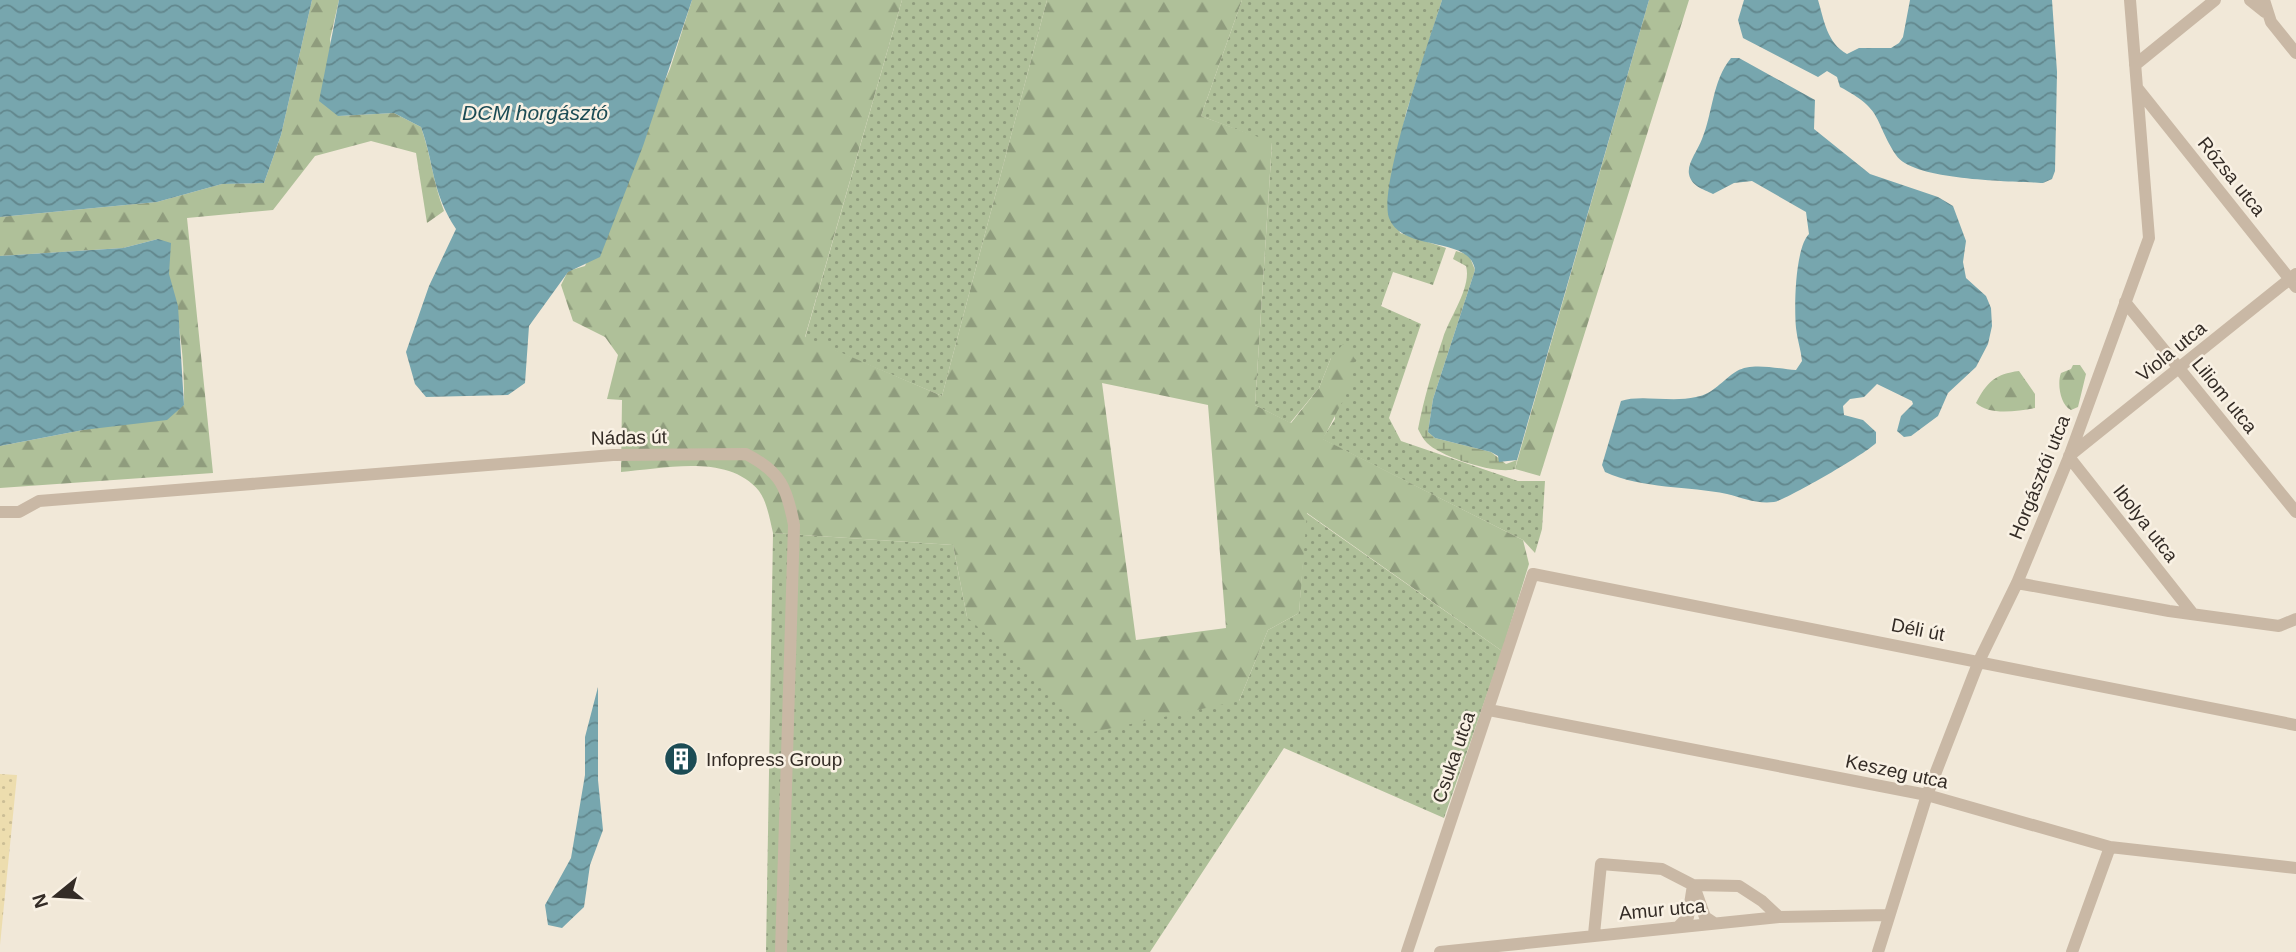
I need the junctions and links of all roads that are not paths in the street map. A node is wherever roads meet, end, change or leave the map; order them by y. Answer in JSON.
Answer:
{"nodes":[{"id":1,"x":2130,"y":0,"type":"edge"},
{"id":2,"x":2250,"y":0,"type":"edge"},
{"id":3,"x":2210,"y":1,"type":"edge"},
{"id":4,"x":2264,"y":6,"type":"edge"},
{"id":5,"x":2296,"y":52,"type":"edge"},
{"id":6,"x":2135,"y":65,"type":"junction"},
{"id":7,"x":2137,"y":89,"type":"junction"},
{"id":8,"x":2294,"y":280,"type":"edge"},
{"id":9,"x":2125,"y":303,"type":"junction"},
{"id":10,"x":2179,"y":369,"type":"junction"},
{"id":11,"x":2069,"y":457,"type":"junction"},
{"id":12,"x":2296,"y":512,"type":"edge"},
{"id":13,"x":0,"y":513,"type":"edge"},
{"id":14,"x":1533,"y":574,"type":"joint"},
{"id":15,"x":2017,"y":583,"type":"junction"},
{"id":16,"x":2193,"y":614,"type":"junction"},
{"id":17,"x":2291,"y":622,"type":"edge"},
{"id":18,"x":1979,"y":661,"type":"junction"},
{"id":19,"x":1489,"y":710,"type":"junction"},
{"id":20,"x":2296,"y":725,"type":"edge"},
{"id":21,"x":1927,"y":795,"type":"junction"},
{"id":22,"x":2110,"y":846,"type":"junction"},
{"id":23,"x":2296,"y":869,"type":"edge"},
{"id":24,"x":1693,"y":886,"type":"junction"},
{"id":25,"x":1889,"y":915,"type":"junction"},
{"id":26,"x":1779,"y":917,"type":"junction"},
{"id":27,"x":1713,"y":923,"type":"junction"},
{"id":28,"x":1679,"y":926,"type":"junction"},
{"id":29,"x":1594,"y":934,"type":"junction"},
{"id":30,"x":781,"y":952,"type":"edge"},
{"id":31,"x":1407,"y":952,"type":"edge"},
{"id":32,"x":1440,"y":952,"type":"edge"},
{"id":33,"x":1878,"y":952,"type":"edge"},
{"id":34,"x":2072,"y":952,"type":"edge"}],
"edges":[{"from":1,"to":6,"type":"street","name":"Horgásztói utca"},
{"from":2,"to":4,"type":"street"},
{"from":3,"to":6,"type":"street"},
{"from":4,"to":5,"type":"street"},
{"from":6,"to":7,"type":"street","name":"Horgásztói utca"},
{"from":7,"to":8,"type":"street","name":"Rózsa utca"},
{"from":7,"to":9,"type":"street","name":"Horgásztói utca"},
{"from":8,"to":10,"type":"street","name":"Viola utca"},
{"from":9,"to":10,"type":"street","name":"Liliom utca"},
{"from":9,"to":11,"type":"street","name":"Horgásztói utca"},
{"from":10,"to":11,"type":"street","name":"Viola utca"},
{"from":10,"to":12,"type":"street","name":"Liliom utca"},
{"from":11,"to":15,"type":"street","name":"Horgásztói utca"},
{"from":11,"to":16,"type":"street","name":"Ibolya utca"},
{"from":13,"to":30,"type":"street","name":"Nádas út"},
{"from":14,"to":18,"type":"street","name":"Déli út"},
{"from":14,"to":19,"type":"street","name":"Csuka utca"},
{"from":15,"to":16,"type":"street"},
{"from":15,"to":18,"type":"street","name":"Horgásztói utca"},
{"from":16,"to":17,"type":"street"},
{"from":18,"to":20,"type":"street","name":"Déli út"},
{"from":18,"to":21,"type":"street","name":"Horgásztói utca"},
{"from":19,"to":21,"type":"street","name":"Keszeg utca"},
{"from":19,"to":31,"type":"street","name":"Csuka utca"},
{"from":21,"to":22,"type":"street","name":"Keszeg utca"},
{"from":21,"to":25,"type":"street","name":"Horgásztói utca"},
{"from":22,"to":23,"type":"street","name":"Keszeg utca"},
{"from":22,"to":34,"type":"street"},
{"from":24,"to":26,"type":"street"},
{"from":24,"to":27,"type":"street"},
{"from":24,"to":28,"type":"street"},
{"from":24,"to":29,"type":"street"},
{"from":25,"to":26,"type":"street","name":"Amur utca"},
{"from":25,"to":33,"type":"street","name":"Horgásztói utca"},
{"from":26,"to":27,"type":"street","name":"Amur utca"},
{"from":27,"to":28,"type":"street","name":"Amur utca"},
{"from":28,"to":29,"type":"street","name":"Amur utca"},
{"from":29,"to":32,"type":"street","name":"Amur utca"}]}
